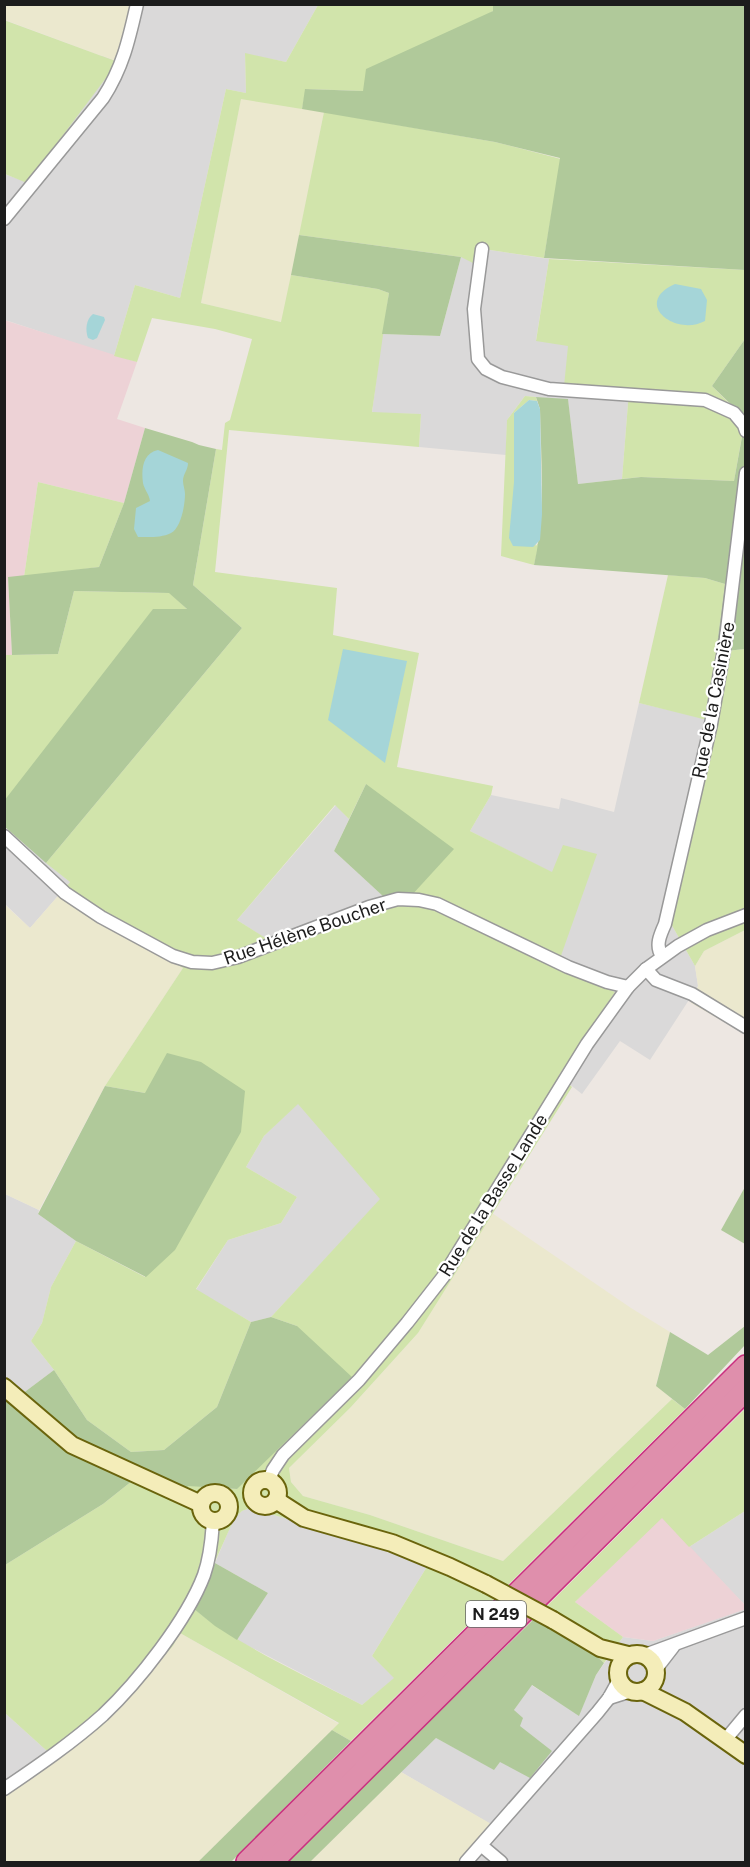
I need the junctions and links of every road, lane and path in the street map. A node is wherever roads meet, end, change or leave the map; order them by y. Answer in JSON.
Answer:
{"nodes":[{"id":1,"x":137,"y":4,"type":"edge"},
{"id":2,"x":4,"y":219,"type":"edge"},
{"id":3,"x":482,"y":249,"type":"dead end"},
{"id":4,"x":746,"y":431,"type":"edge"},
{"id":5,"x":746,"y":473,"type":"edge"},
{"id":6,"x":4,"y":836,"type":"edge"},
{"id":7,"x":746,"y":908,"type":"edge"},
{"id":8,"x":746,"y":915,"type":"edge"},
{"id":9,"x":724,"y":923,"type":"junction"},
{"id":10,"x":665,"y":924,"type":"junction"},
{"id":11,"x":678,"y":945,"type":"junction"},
{"id":12,"x":662,"y":956,"type":"junction"},
{"id":13,"x":646,"y":969,"type":"junction"},
{"id":14,"x":628,"y":987,"type":"junction"},
{"id":15,"x":746,"y":1027,"type":"edge"},
{"id":16,"x":746,"y":1366,"type":"edge"},
{"id":17,"x":4,"y":1387,"type":"edge"},
{"id":18,"x":746,"y":1390,"type":"edge"},
{"id":19,"x":269,"y":1480,"type":"junction"},
{"id":20,"x":254,"y":1498,"type":"junction"},
{"id":21,"x":276,"y":1500,"type":"junction"},
{"id":22,"x":201,"y":1504,"type":"junction"},
{"id":23,"x":228,"y":1504,"type":"junction"},
{"id":24,"x":213,"y":1521,"type":"junction"},
{"id":25,"x":746,"y":1618,"type":"edge"},
{"id":26,"x":676,"y":1644,"type":"junction"},
{"id":27,"x":600,"y":1648,"type":"junction"},
{"id":28,"x":637,"y":1655,"type":"junction"},
{"id":29,"x":637,"y":1680,"type":"junction"},
{"id":30,"x":746,"y":1715,"type":"edge"},
{"id":31,"x":726,"y":1739,"type":"junction"},
{"id":32,"x":746,"y":1755,"type":"edge"},
{"id":33,"x":4,"y":1789,"type":"edge"},
{"id":34,"x":482,"y":1846,"type":"junction"},
{"id":35,"x":247,"y":1863,"type":"edge"},
{"id":36,"x":272,"y":1863,"type":"edge"},
{"id":37,"x":466,"y":1863,"type":"edge"},
{"id":38,"x":501,"y":1863,"type":"edge"}],
"edges":[{"from":1,"to":2,"type":"street"},
{"from":3,"to":4,"type":"street"},
{"from":5,"to":10,"type":"street","name":"Rue de la Casinière"},
{"from":6,"to":14,"type":"street","name":"Rue Hélène Boucher"},
{"from":7,"to":9,"type":"street","name":"Rue de la Basse Lande"},
{"from":8,"to":9,"type":"street","name":"Rue de la Basse Lande"},
{"from":9,"to":11,"type":"street","name":"Rue de la Basse Lande"},
{"from":10,"to":11,"type":"street"},
{"from":10,"to":12,"type":"street","name":"Rue de la Casinière"},
{"from":11,"to":12,"type":"street","name":"Rue de la Basse Lande"},
{"from":12,"to":13,"type":"street","name":"Rue de la Basse Lande"},
{"from":13,"to":14,"type":"street","name":"Rue de la Basse Lande"},
{"from":13,"to":15,"type":"street"},
{"from":14,"to":19,"type":"street","name":"Rue de la Basse Lande"},
{"from":16,"to":35,"type":"highway","number":"N 249"},
{"from":17,"to":22,"type":"street"},
{"from":18,"to":36,"type":"highway","number":"N 249"},
{"from":19,"to":20,"type":"street"},
{"from":19,"to":21,"type":"street"},
{"from":20,"to":21,"type":"street"},
{"from":20,"to":23,"type":"street"},
{"from":21,"to":27,"type":"street","bridge":true},
{"from":22,"to":23,"type":"street"},
{"from":22,"to":24,"type":"street"},
{"from":23,"to":24,"type":"street"},
{"from":24,"to":33,"type":"street"},
{"from":25,"to":26,"type":"street"},
{"from":26,"to":28,"type":"street"},
{"from":26,"to":29,"type":"street"},
{"from":27,"to":28,"type":"street"},
{"from":27,"to":29,"type":"street"},
{"from":28,"to":29,"type":"street"},
{"from":28,"to":29,"type":"street"},
{"from":29,"to":31,"type":"street"},
{"from":29,"to":34,"type":"street"},
{"from":30,"to":31,"type":"street"},
{"from":31,"to":32,"type":"street"},
{"from":34,"to":37,"type":"street"},
{"from":34,"to":38,"type":"street"}]}
